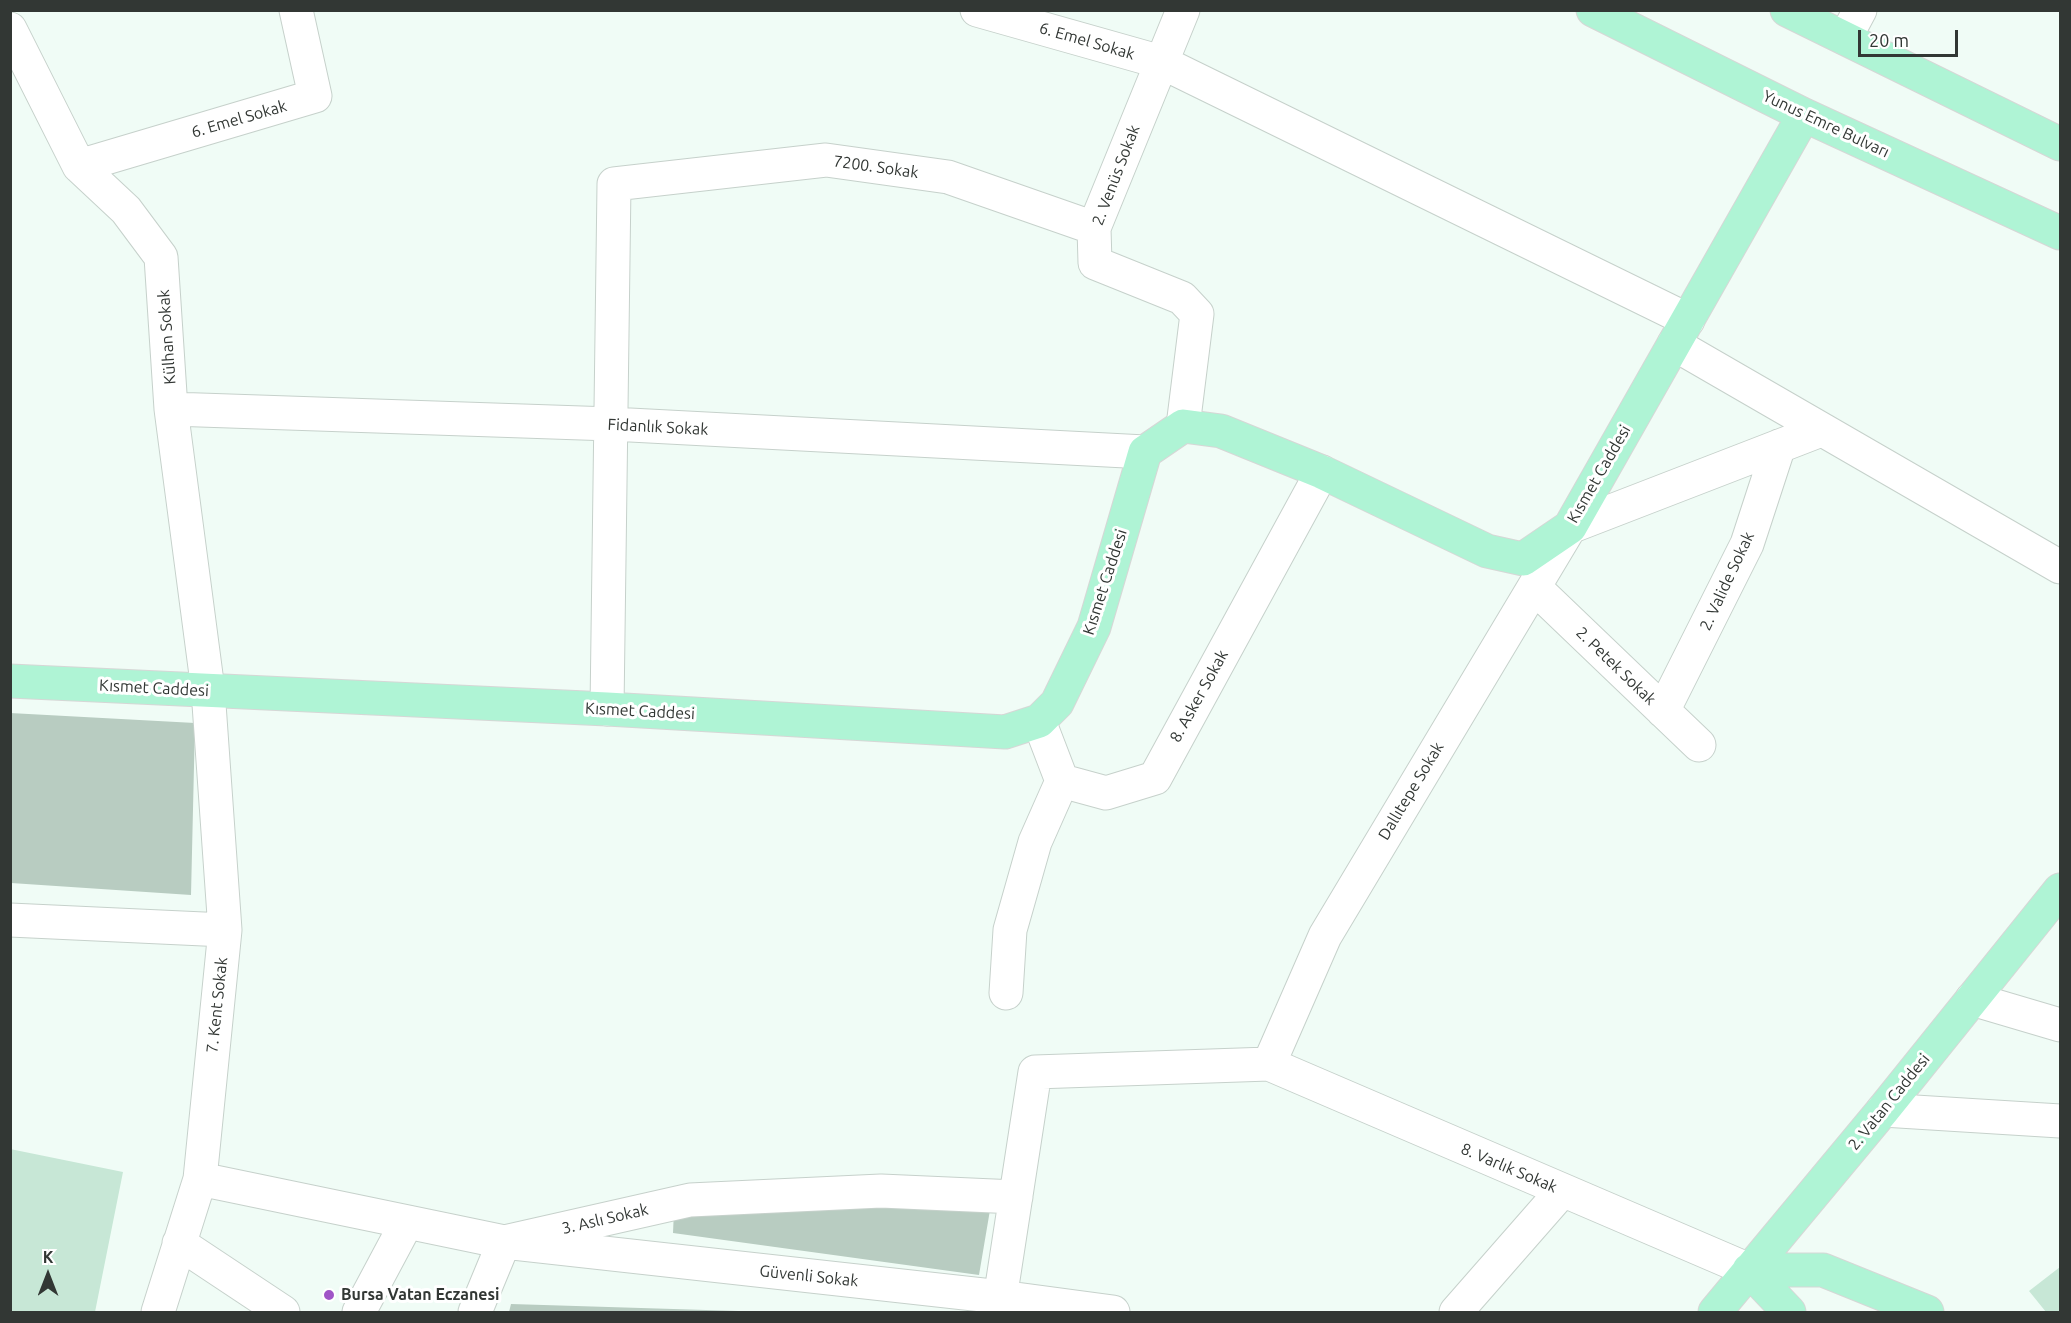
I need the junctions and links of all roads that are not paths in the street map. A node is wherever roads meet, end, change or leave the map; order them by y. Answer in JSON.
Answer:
{"nodes":[{"id":1,"x":296,"y":10,"type":"edge"},
{"id":2,"x":977,"y":10,"type":"edge"},
{"id":3,"x":1184,"y":10,"type":"edge"},
{"id":4,"x":1593,"y":10,"type":"edge"},
{"id":5,"x":1787,"y":10,"type":"edge"},
{"id":6,"x":1852,"y":24,"type":"edge"},
{"id":7,"x":10,"y":29,"type":"edge"},
{"id":8,"x":1161,"y":62,"type":"junction"},
{"id":9,"x":1804,"y":115,"type":"junction"},
{"id":10,"x":2061,"y":144,"type":"edge"},
{"id":11,"x":79,"y":166,"type":"junction"},
{"id":12,"x":1094,"y":228,"type":"junction"},
{"id":13,"x":2061,"y":233,"type":"edge"},
{"id":14,"x":1681,"y":332,"type":"junction"},
{"id":15,"x":171,"y":409,"type":"junction"},
{"id":16,"x":611,"y":424,"type":"junction"},
{"id":17,"x":1183,"y":426,"type":"junction"},
{"id":18,"x":1821,"y":429,"type":"junction"},
{"id":19,"x":1779,"y":446,"type":"junction"},
{"id":20,"x":1145,"y":452,"type":"junction"},
{"id":21,"x":1322,"y":472,"type":"junction"},
{"id":22,"x":1570,"y":527,"type":"junction"},
{"id":23,"x":2061,"y":567,"type":"edge"},
{"id":24,"x":1534,"y":586,"type":"junction"},
{"id":25,"x":10,"y":681,"type":"edge"},
{"id":26,"x":208,"y":690,"type":"junction"},
{"id":27,"x":607,"y":708,"type":"junction"},
{"id":28,"x":1663,"y":711,"type":"junction"},
{"id":29,"x":1039,"y":721,"type":"junction"},
{"id":30,"x":1699,"y":745,"type":"dead end"},
{"id":31,"x":1062,"y":782,"type":"junction"},
{"id":32,"x":2061,"y":890,"type":"edge"},
{"id":33,"x":10,"y":920,"type":"edge"},
{"id":34,"x":225,"y":930,"type":"junction"},
{"id":35,"x":1006,"y":993,"type":"dead end"},
{"id":36,"x":1972,"y":999,"type":"junction"},
{"id":37,"x":2061,"y":1026,"type":"edge"},
{"id":38,"x":1269,"y":1064,"type":"junction"},
{"id":39,"x":1883,"y":1110,"type":"junction"},
{"id":40,"x":2061,"y":1121,"type":"edge"},
{"id":41,"x":200,"y":1179,"type":"junction"},
{"id":42,"x":1562,"y":1191,"type":"junction"},
{"id":43,"x":1016,"y":1197,"type":"junction"},
{"id":44,"x":407,"y":1222,"type":"junction"},
{"id":45,"x":504,"y":1242,"type":"junction"},
{"id":46,"x":180,"y":1243,"type":"junction"},
{"id":47,"x":1749,"y":1270,"type":"junction"},
{"id":48,"x":1000,"y":1305,"type":"edge"},
{"id":49,"x":158,"y":1312,"type":"edge"},
{"id":50,"x":283,"y":1312,"type":"edge"},
{"id":51,"x":360,"y":1312,"type":"edge"},
{"id":52,"x":475,"y":1312,"type":"edge"},
{"id":53,"x":1113,"y":1312,"type":"edge"},
{"id":54,"x":1456,"y":1312,"type":"edge"},
{"id":55,"x":1715,"y":1312,"type":"edge"},
{"id":56,"x":1789,"y":1312,"type":"edge"},
{"id":57,"x":1927,"y":1312,"type":"edge"}],
"edges":[{"from":1,"to":11,"type":"street","name":"6. Emel Sokak"},
{"from":2,"to":8,"type":"street","name":"6. Emel Sokak"},
{"from":3,"to":8,"type":"street","name":"2. Venüs Sokak"},
{"from":4,"to":9,"type":"main road","name":"Yunus Emre Bulvarı"},
{"from":5,"to":6,"type":"main road"},
{"from":6,"to":10,"type":"main road"},
{"from":7,"to":11,"type":"street","name":"Külhan Sokak"},
{"from":8,"to":12,"type":"street","name":"2. Venüs Sokak"},
{"from":8,"to":14,"type":"street","name":"6. Emel Sokak"},
{"from":9,"to":13,"type":"main road","name":"Yunus Emre Bulvarı"},
{"from":9,"to":14,"type":"main road","name":"Kısmet Caddesi"},
{"from":11,"to":15,"type":"street","name":"Külhan Sokak"},
{"from":12,"to":16,"type":"street","name":"7200. Sokak"},
{"from":12,"to":17,"type":"street","name":"2. Venüs Sokak"},
{"from":14,"to":18,"type":"street","name":"6. Emel Sokak"},
{"from":14,"to":22,"type":"main road","name":"Kısmet Caddesi"},
{"from":15,"to":16,"type":"street","name":"Fidanlık Sokak"},
{"from":15,"to":26,"type":"street","name":"Külhan Sokak"},
{"from":16,"to":20,"type":"street","name":"Fidanlık Sokak"},
{"from":16,"to":27,"type":"street"},
{"from":17,"to":20,"type":"main road"},
{"from":17,"to":21,"type":"main road","name":"Kısmet Caddesi"},
{"from":18,"to":19,"type":"street"},
{"from":18,"to":23,"type":"street","name":"6. Emel Sokak"},
{"from":19,"to":22,"type":"street"},
{"from":19,"to":28,"type":"street","name":"2. Valide Sokak"},
{"from":20,"to":29,"type":"main road","name":"Kısmet Caddesi"},
{"from":21,"to":22,"type":"main road","name":"Kısmet Caddesi"},
{"from":21,"to":31,"type":"street","name":"8. Asker Sokak"},
{"from":22,"to":24,"type":"street","name":"Dallıtepe Sokak"},
{"from":24,"to":28,"type":"street","name":"2. Petek Sokak"},
{"from":24,"to":38,"type":"street","name":"Dallıtepe Sokak"},
{"from":25,"to":26,"type":"main road","name":"Kısmet Caddesi"},
{"from":26,"to":27,"type":"main road","name":"Kısmet Caddesi"},
{"from":26,"to":34,"type":"street","name":"7. Kent Sokak"},
{"from":27,"to":29,"type":"main road","name":"Kısmet Caddesi"},
{"from":28,"to":30,"type":"street","name":"2. Petek Sokak"},
{"from":29,"to":31,"type":"street"},
{"from":31,"to":35,"type":"street"},
{"from":32,"to":36,"type":"main road","name":"2. Vatan Caddesi"},
{"from":33,"to":34,"type":"street"},
{"from":34,"to":41,"type":"street","name":"7. Kent Sokak"},
{"from":36,"to":37,"type":"street"},
{"from":36,"to":39,"type":"main road","name":"2. Vatan Caddesi"},
{"from":38,"to":42,"type":"street","name":"8. Varlık Sokak"},
{"from":38,"to":43,"type":"street"},
{"from":39,"to":40,"type":"street"},
{"from":39,"to":47,"type":"main road","name":"2. Vatan Caddesi"},
{"from":41,"to":44,"type":"street","name":"3. Aslı Sokak"},
{"from":41,"to":46,"type":"street","name":"7. Kent Sokak"},
{"from":42,"to":47,"type":"street","name":"8. Varlık Sokak"},
{"from":42,"to":54,"type":"street"},
{"from":43,"to":45,"type":"street","name":"3. Aslı Sokak"},
{"from":43,"to":48,"type":"street"},
{"from":44,"to":45,"type":"street","name":"3. Aslı Sokak"},
{"from":44,"to":51,"type":"street"},
{"from":45,"to":48,"type":"street","name":"Güvenli Sokak"},
{"from":45,"to":52,"type":"street"},
{"from":46,"to":49,"type":"street","name":"7. Kent Sokak"},
{"from":46,"to":50,"type":"street"},
{"from":47,"to":55,"type":"main road","name":"2. Vatan Caddesi"},
{"from":47,"to":56,"type":"main road","name":"8. Varlık Sokak"},
{"from":47,"to":57,"type":"main road","name":"8. Varlık Sokak"},
{"from":48,"to":53,"type":"street","name":"Güvenli Sokak"}]}
